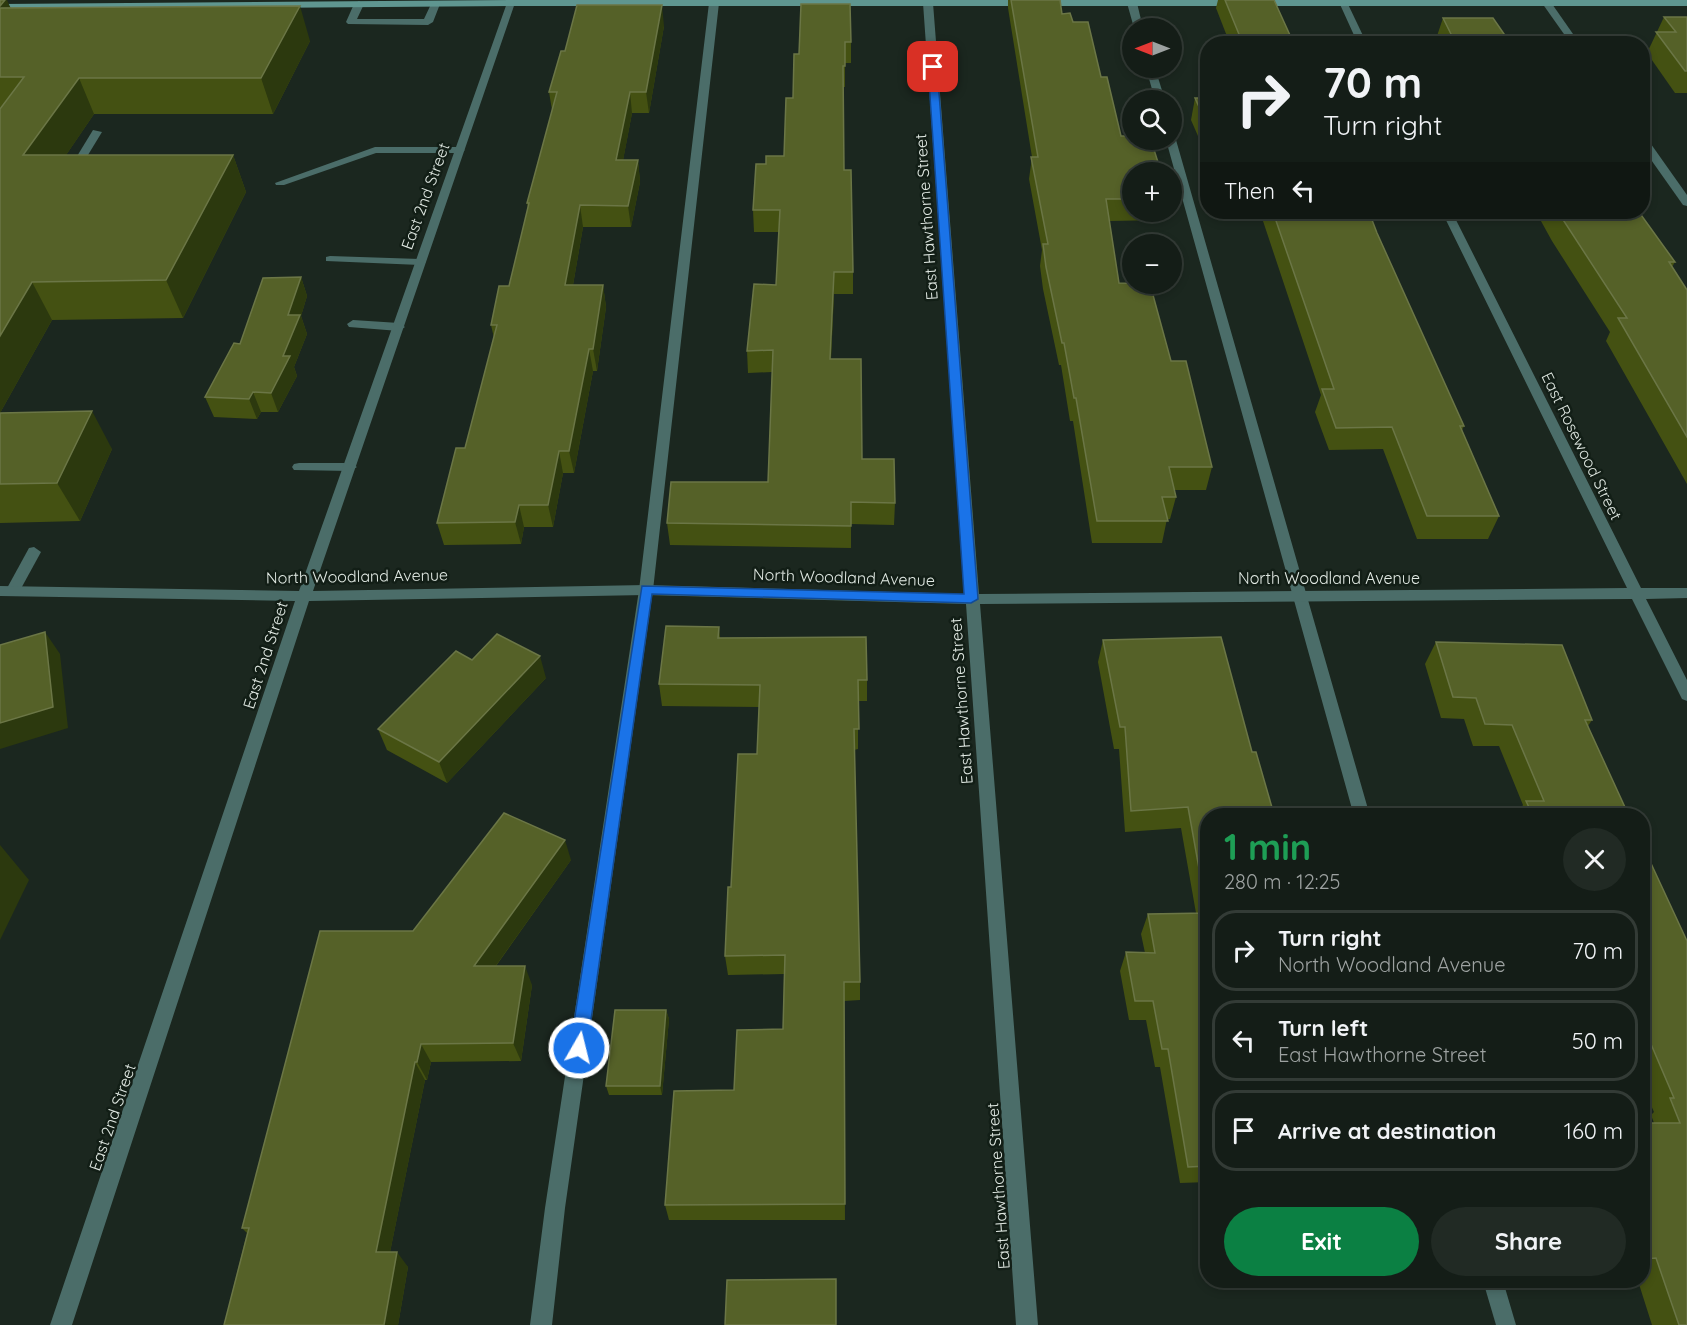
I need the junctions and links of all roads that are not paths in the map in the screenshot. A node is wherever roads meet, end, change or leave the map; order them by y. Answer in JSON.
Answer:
{"nodes":[{"id":1,"x":1342,"y":1,"type":"edge"},
{"id":2,"x":512,"y":2,"type":"edge"},
{"id":3,"x":714,"y":3,"type":"junction"},
{"id":4,"x":928,"y":3,"type":"junction"},
{"id":5,"x":1132,"y":3,"type":"junction"},
{"id":6,"x":1547,"y":3,"type":"junction"},
{"id":7,"x":1687,"y":3,"type":"edge"},
{"id":8,"x":359,"y":4,"type":"junction"},
{"id":9,"x":435,"y":4,"type":"junction"},
{"id":10,"x":120,"y":5,"type":"junction"},
{"id":11,"x":0,"y":7,"type":"edge"},
{"id":12,"x":113,"y":14,"type":"edge"},
{"id":13,"x":1136,"y":18,"type":"edge"},
{"id":14,"x":1359,"y":36,"type":"edge"},
{"id":15,"x":1570,"y":36,"type":"edge"},
{"id":16,"x":97,"y":132,"type":"dead end"},
{"id":17,"x":460,"y":150,"type":"junction"},
{"id":18,"x":1174,"y":150,"type":"edge"},
{"id":19,"x":1650,"y":151,"type":"edge"},
{"id":20,"x":65,"y":182,"type":"edge"},
{"id":21,"x":280,"y":183,"type":"dead end"},
{"id":22,"x":1687,"y":203,"type":"edge"},
{"id":23,"x":1450,"y":219,"type":"edge"},
{"id":24,"x":330,"y":258,"type":"dead end"},
{"id":25,"x":420,"y":262,"type":"junction"},
{"id":26,"x":353,"y":324,"type":"dead end"},
{"id":27,"x":399,"y":327,"type":"junction"},
{"id":28,"x":299,"y":467,"type":"dead end"},
{"id":29,"x":350,"y":467,"type":"junction"},
{"id":30,"x":34,"y":552,"type":"dead end"},
{"id":31,"x":646,"y":590,"type":"junction"},
{"id":32,"x":7,"y":591,"type":"edge"},
{"id":33,"x":1687,"y":593,"type":"edge"},
{"id":34,"x":1637,"y":594,"type":"junction"},
{"id":35,"x":304,"y":596,"type":"junction"},
{"id":36,"x":1300,"y":596,"type":"junction"},
{"id":37,"x":971,"y":599,"type":"junction"},
{"id":38,"x":1687,"y":695,"type":"edge"},
{"id":39,"x":1360,"y":808,"type":"edge"},
{"id":40,"x":1495,"y":1288,"type":"edge"},
{"id":41,"x":61,"y":1325,"type":"edge"},
{"id":42,"x":541,"y":1325,"type":"edge"},
{"id":43,"x":1027,"y":1325,"type":"edge"},
{"id":44,"x":1506,"y":1325,"type":"edge"}],
"edges":[{"from":1,"to":5,"type":"main road"},
{"from":1,"to":6,"type":"main road"},
{"from":1,"to":14,"type":"street"},
{"from":2,"to":3,"type":"main road"},
{"from":2,"to":9,"type":"main road"},
{"from":2,"to":17,"type":"street","name":"East 2nd Street"},
{"from":3,"to":4,"type":"main road"},
{"from":3,"to":31,"type":"street"},
{"from":4,"to":5,"type":"main road"},
{"from":4,"to":37,"type":"street","name":"East Hawthorne Street"},
{"from":5,"to":13,"type":"street"},
{"from":6,"to":7,"type":"main road"},
{"from":6,"to":15,"type":"street"},
{"from":8,"to":9,"type":"main road"},
{"from":8,"to":9,"type":"street"},
{"from":8,"to":10,"type":"main road"},
{"from":10,"to":11,"type":"main road"},
{"from":10,"to":12,"type":"street"},
{"from":16,"to":20,"type":"street"},
{"from":17,"to":21,"type":"street"},
{"from":17,"to":25,"type":"street","name":"East 2nd Street"},
{"from":18,"to":36,"type":"street"},
{"from":19,"to":22,"type":"street"},
{"from":23,"to":34,"type":"street","name":"East Rosewood Street"},
{"from":24,"to":25,"type":"street"},
{"from":25,"to":27,"type":"street","name":"East 2nd Street"},
{"from":26,"to":27,"type":"street"},
{"from":27,"to":29,"type":"street","name":"East 2nd Street"},
{"from":28,"to":29,"type":"street"},
{"from":29,"to":35,"type":"street","name":"East 2nd Street"},
{"from":30,"to":32,"type":"street"},
{"from":31,"to":35,"type":"street","name":"North Woodland Avenue"},
{"from":31,"to":37,"type":"street","name":"North Woodland Avenue"},
{"from":31,"to":42,"type":"street"},
{"from":32,"to":35,"type":"street","name":"North Woodland Avenue"},
{"from":33,"to":34,"type":"street","name":"North Woodland Avenue"},
{"from":34,"to":36,"type":"street","name":"North Woodland Avenue"},
{"from":34,"to":38,"type":"street","name":"East Rosewood Street"},
{"from":35,"to":41,"type":"street","name":"East 2nd Street"},
{"from":36,"to":37,"type":"street","name":"North Woodland Avenue"},
{"from":36,"to":39,"type":"street"},
{"from":37,"to":43,"type":"street","name":"East Hawthorne Street"},
{"from":40,"to":44,"type":"street"}]}
